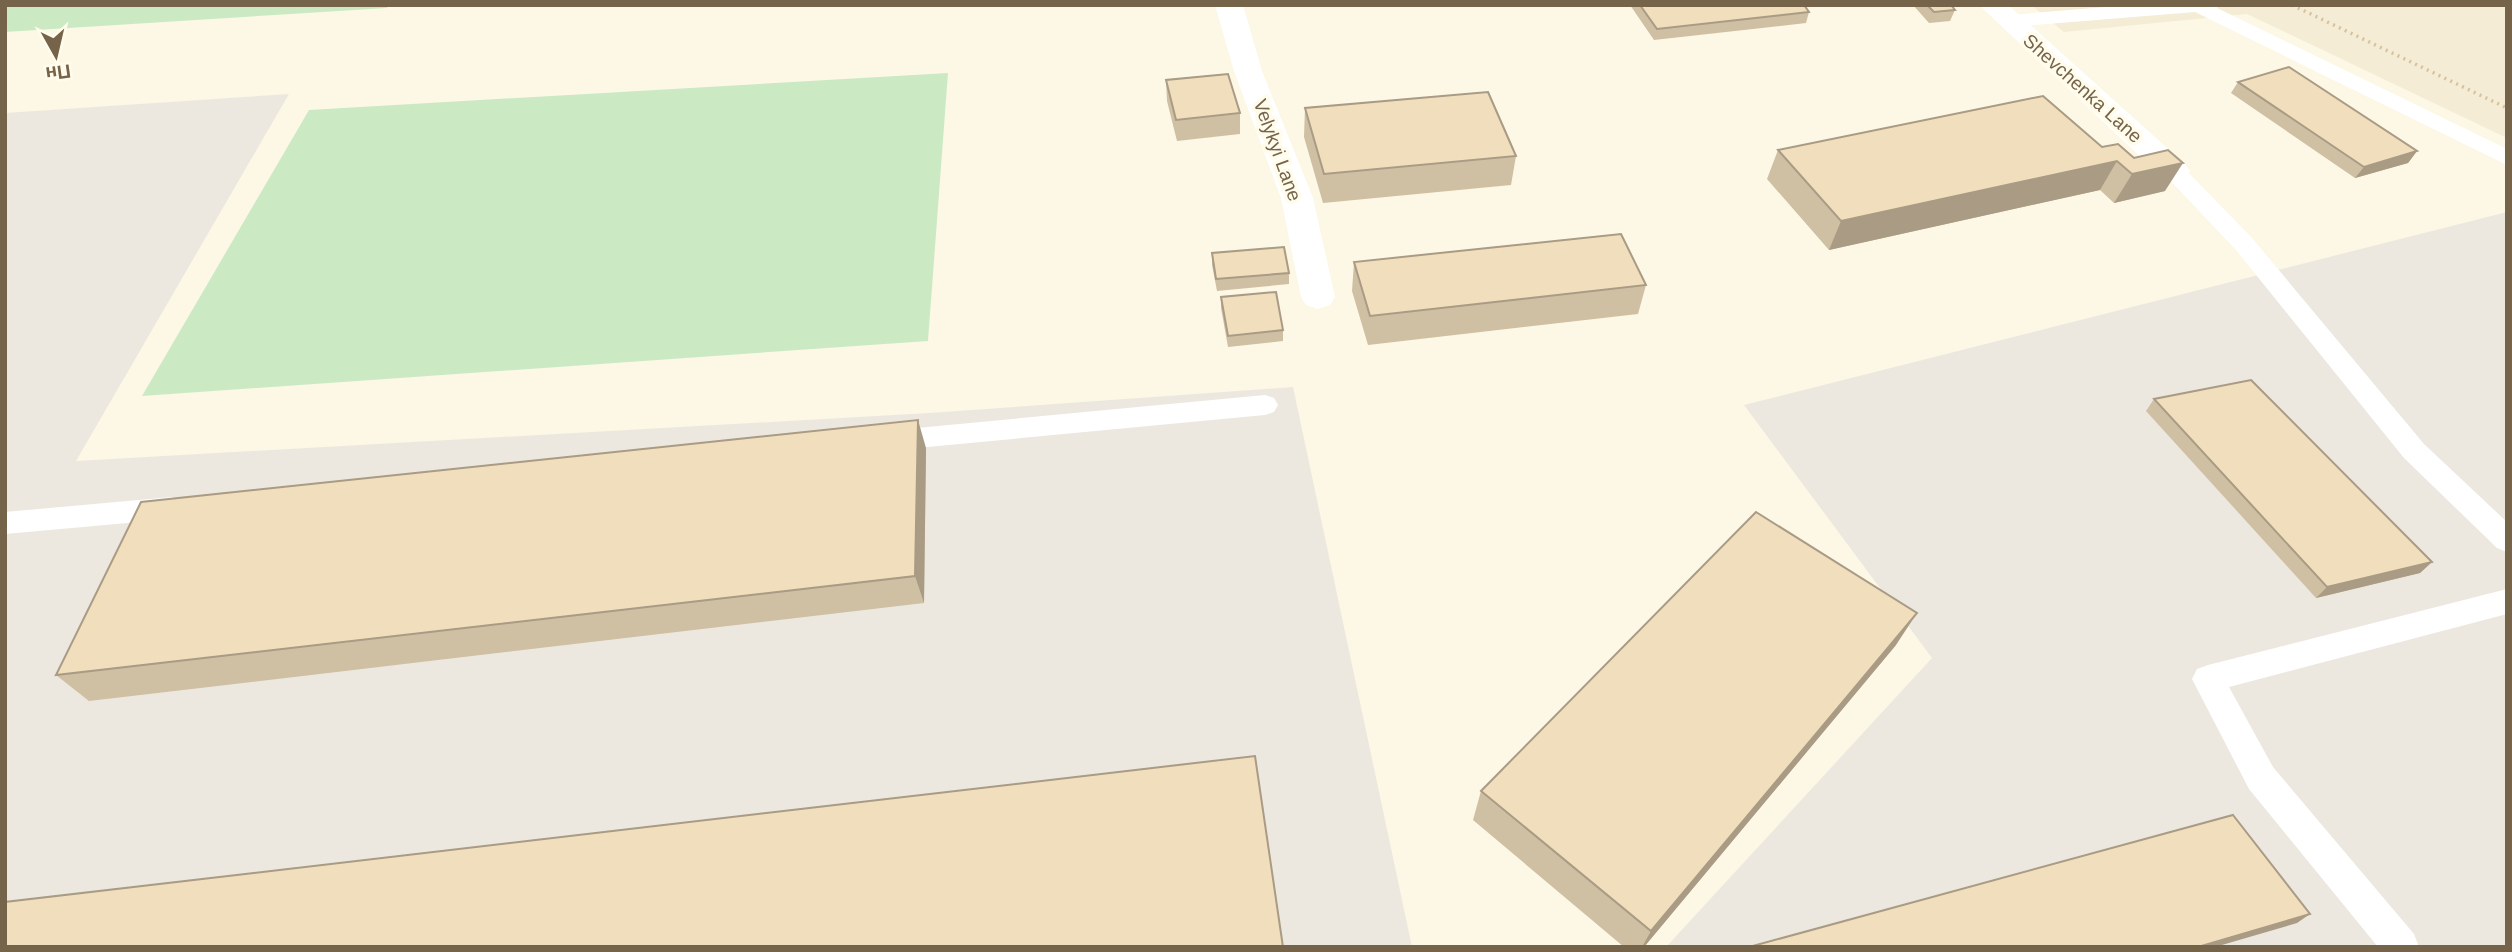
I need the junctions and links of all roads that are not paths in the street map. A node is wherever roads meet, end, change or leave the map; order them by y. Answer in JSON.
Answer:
{"nodes":[{"id":1,"x":1229,"y":5,"type":"edge"},
{"id":2,"x":2204,"y":6,"type":"edge"},
{"id":3,"x":2001,"y":13,"type":"edge"},
{"id":4,"x":2507,"y":158,"type":"edge"},
{"id":5,"x":2174,"y":172,"type":"joint"},
{"id":6,"x":1318,"y":297,"type":"dead end"},
{"id":7,"x":1265,"y":405,"type":"dead end"},
{"id":8,"x":864,"y":443,"type":"edge"},
{"id":9,"x":199,"y":505,"type":"edge"},
{"id":10,"x":5,"y":523,"type":"edge"},
{"id":11,"x":2507,"y":540,"type":"edge"},
{"id":12,"x":2507,"y":601,"type":"edge"},
{"id":13,"x":2402,"y":947,"type":"edge"}],
"edges":[{"from":1,"to":6,"type":"street","name":"Velykyi Lane"},
{"from":2,"to":3,"type":"lane"},
{"from":2,"to":4,"type":"lane"},
{"from":3,"to":5,"type":"street","name":"Shevchenka Lane"},
{"from":5,"to":11,"type":"lane"},
{"from":7,"to":8,"type":"lane"},
{"from":9,"to":10,"type":"lane"},
{"from":12,"to":13,"type":"lane"}]}
